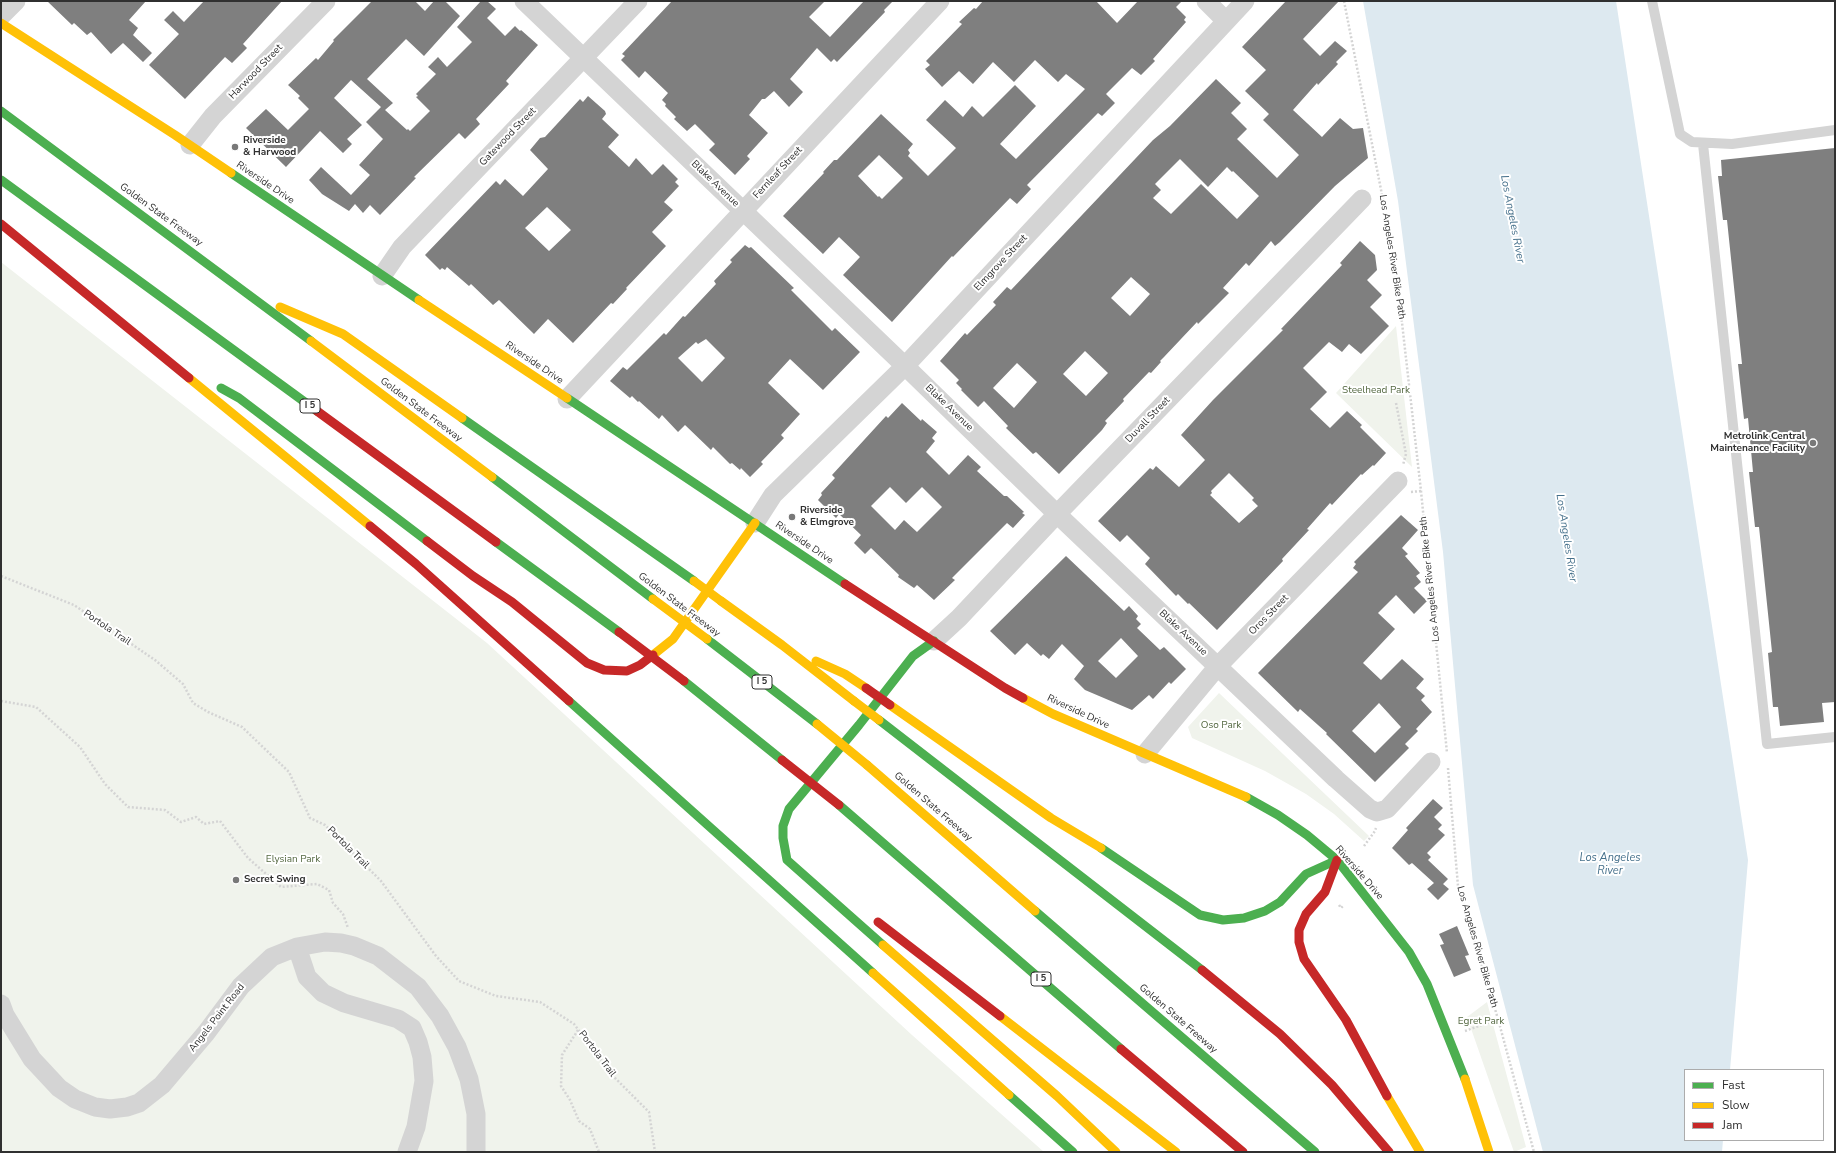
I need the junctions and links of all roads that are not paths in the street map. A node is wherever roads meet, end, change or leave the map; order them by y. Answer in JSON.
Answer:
{"nodes":[{"id":1,"x":16,"y":1,"type":"edge"},
{"id":2,"x":326,"y":1,"type":"edge"},
{"id":3,"x":524,"y":1,"type":"edge"},
{"id":4,"x":638,"y":1,"type":"edge"},
{"id":5,"x":940,"y":1,"type":"edge"},
{"id":6,"x":1206,"y":1,"type":"edge"},
{"id":7,"x":1245,"y":1,"type":"edge"},
{"id":8,"x":1652,"y":1,"type":"edge"},
{"id":9,"x":1,"y":16,"type":"edge"},
{"id":10,"x":1226,"y":21,"type":"junction"},
{"id":11,"x":1,"y":23,"type":"edge"},
{"id":12,"x":583,"y":58,"type":"junction"},
{"id":13,"x":1,"y":111,"type":"edge"},
{"id":14,"x":1835,"y":130,"type":"edge"},
{"id":15,"x":1703,"y":144,"type":"junction"},
{"id":16,"x":190,"y":145,"type":"junction"},
{"id":17,"x":1,"y":180,"type":"edge"},
{"id":18,"x":1362,"y":199,"type":"dead end"},
{"id":19,"x":743,"y":210,"type":"junction"},
{"id":20,"x":1,"y":224,"type":"edge"},
{"id":21,"x":382,"y":276,"type":"junction"},
{"id":22,"x":246,"y":292,"type":"junction"},
{"id":23,"x":168,"y":360,"type":"junction"},
{"id":24,"x":905,"y":366,"type":"junction"},
{"id":25,"x":567,"y":398,"type":"junction"},
{"id":26,"x":1398,"y":481,"type":"road end"},
{"id":27,"x":1057,"y":514,"type":"junction"},
{"id":28,"x":755,"y":523,"type":"junction"},
{"id":29,"x":934,"y":642,"type":"junction"},
{"id":30,"x":782,"y":645,"type":"junction"},
{"id":31,"x":1218,"y":666,"type":"junction"},
{"id":32,"x":1835,"y":737,"type":"edge"},
{"id":33,"x":1146,"y":754,"type":"junction"},
{"id":34,"x":1442,"y":759,"type":"road end"},
{"id":35,"x":785,"y":845,"type":"junction"},
{"id":36,"x":1337,"y":860,"type":"junction"},
{"id":37,"x":833,"y":888,"type":"dead end"},
{"id":38,"x":870,"y":917,"type":"dead end"},
{"id":39,"x":297,"y":947,"type":"junction"},
{"id":40,"x":1,"y":1004,"type":"edge"},
{"id":41,"x":407,"y":1152,"type":"edge"},
{"id":42,"x":476,"y":1152,"type":"edge"},
{"id":43,"x":1073,"y":1152,"type":"edge"},
{"id":44,"x":1116,"y":1152,"type":"edge"},
{"id":45,"x":1176,"y":1152,"type":"edge"},
{"id":46,"x":1243,"y":1152,"type":"edge"},
{"id":47,"x":1315,"y":1152,"type":"edge"},
{"id":48,"x":1389,"y":1152,"type":"edge"},
{"id":49,"x":1420,"y":1152,"type":"edge"},
{"id":50,"x":1489,"y":1152,"type":"edge"}],
"edges":[{"from":1,"to":9,"type":"street"},
{"from":2,"to":16,"type":"street","name":"Harwood Street"},
{"from":3,"to":12,"type":"street","name":"Blake Avenue"},
{"from":4,"to":12,"type":"street","name":"Gatewood Street"},
{"from":5,"to":19,"type":"street","name":"Fernleaf Street"},
{"from":6,"to":10,"type":"street"},
{"from":7,"to":10,"type":"street","name":"Elmgrove Street"},
{"from":8,"to":15,"type":"lane"},
{"from":10,"to":24,"type":"street","name":"Elmgrove Street"},
{"from":11,"to":16,"type":"main road","name":"Riverside Drive"},
{"from":12,"to":19,"type":"street","name":"Blake Avenue"},
{"from":12,"to":21,"type":"street","name":"Gatewood Street"},
{"from":13,"to":22,"type":"main road","name":"Golden State Freeway","number":"I 5"},
{"from":14,"to":15,"type":"lane"},
{"from":15,"to":32,"type":"lane"},
{"from":16,"to":21,"type":"main road","name":"Riverside Drive"},
{"from":17,"to":46,"type":"main road","number":"I 5","bridge":true},
{"from":18,"to":27,"type":"street","name":"Duvall Street"},
{"from":19,"to":24,"type":"street","name":"Blake Avenue"},
{"from":19,"to":25,"type":"street","name":"Fernleaf Street"},
{"from":20,"to":23,"type":"main road"},
{"from":21,"to":25,"type":"main road","name":"Riverside Drive"},
{"from":22,"to":30,"type":"main road","bridge":true},
{"from":22,"to":47,"type":"main road","name":"Golden State Freeway","number":"I 5","bridge":true},
{"from":23,"to":28,"type":"main road"},
{"from":23,"to":43,"type":"main road"},
{"from":24,"to":27,"type":"street","name":"Blake Avenue"},
{"from":24,"to":28,"type":"street","name":"Elmgrove Street"},
{"from":25,"to":28,"type":"main road","name":"Riverside Drive"},
{"from":26,"to":31,"type":"street","name":"Oros Street"},
{"from":27,"to":29,"type":"street","name":"Duvall Street"},
{"from":27,"to":31,"type":"street","name":"Blake Avenue"},
{"from":28,"to":29,"type":"main road","name":"Riverside Drive"},
{"from":29,"to":33,"type":"main road","name":"Riverside Drive"},
{"from":29,"to":35,"type":"main road"},
{"from":30,"to":36,"type":"main road","bridge":true},
{"from":30,"to":48,"type":"main road","bridge":true},
{"from":31,"to":33,"type":"street","name":"Oros Street"},
{"from":31,"to":34,"type":"street","name":"Blake Avenue"},
{"from":33,"to":36,"type":"main road","name":"Riverside Drive"},
{"from":35,"to":37,"type":"main road"},
{"from":35,"to":44,"type":"main road"},
{"from":36,"to":49,"type":"main road"},
{"from":36,"to":50,"type":"main road","name":"Riverside Drive"},
{"from":38,"to":45,"type":"main road"},
{"from":39,"to":40,"type":"street","name":"Angels Point Road"},
{"from":39,"to":41,"type":"street"},
{"from":39,"to":42,"type":"street","name":"Angels Point Road"}]}
